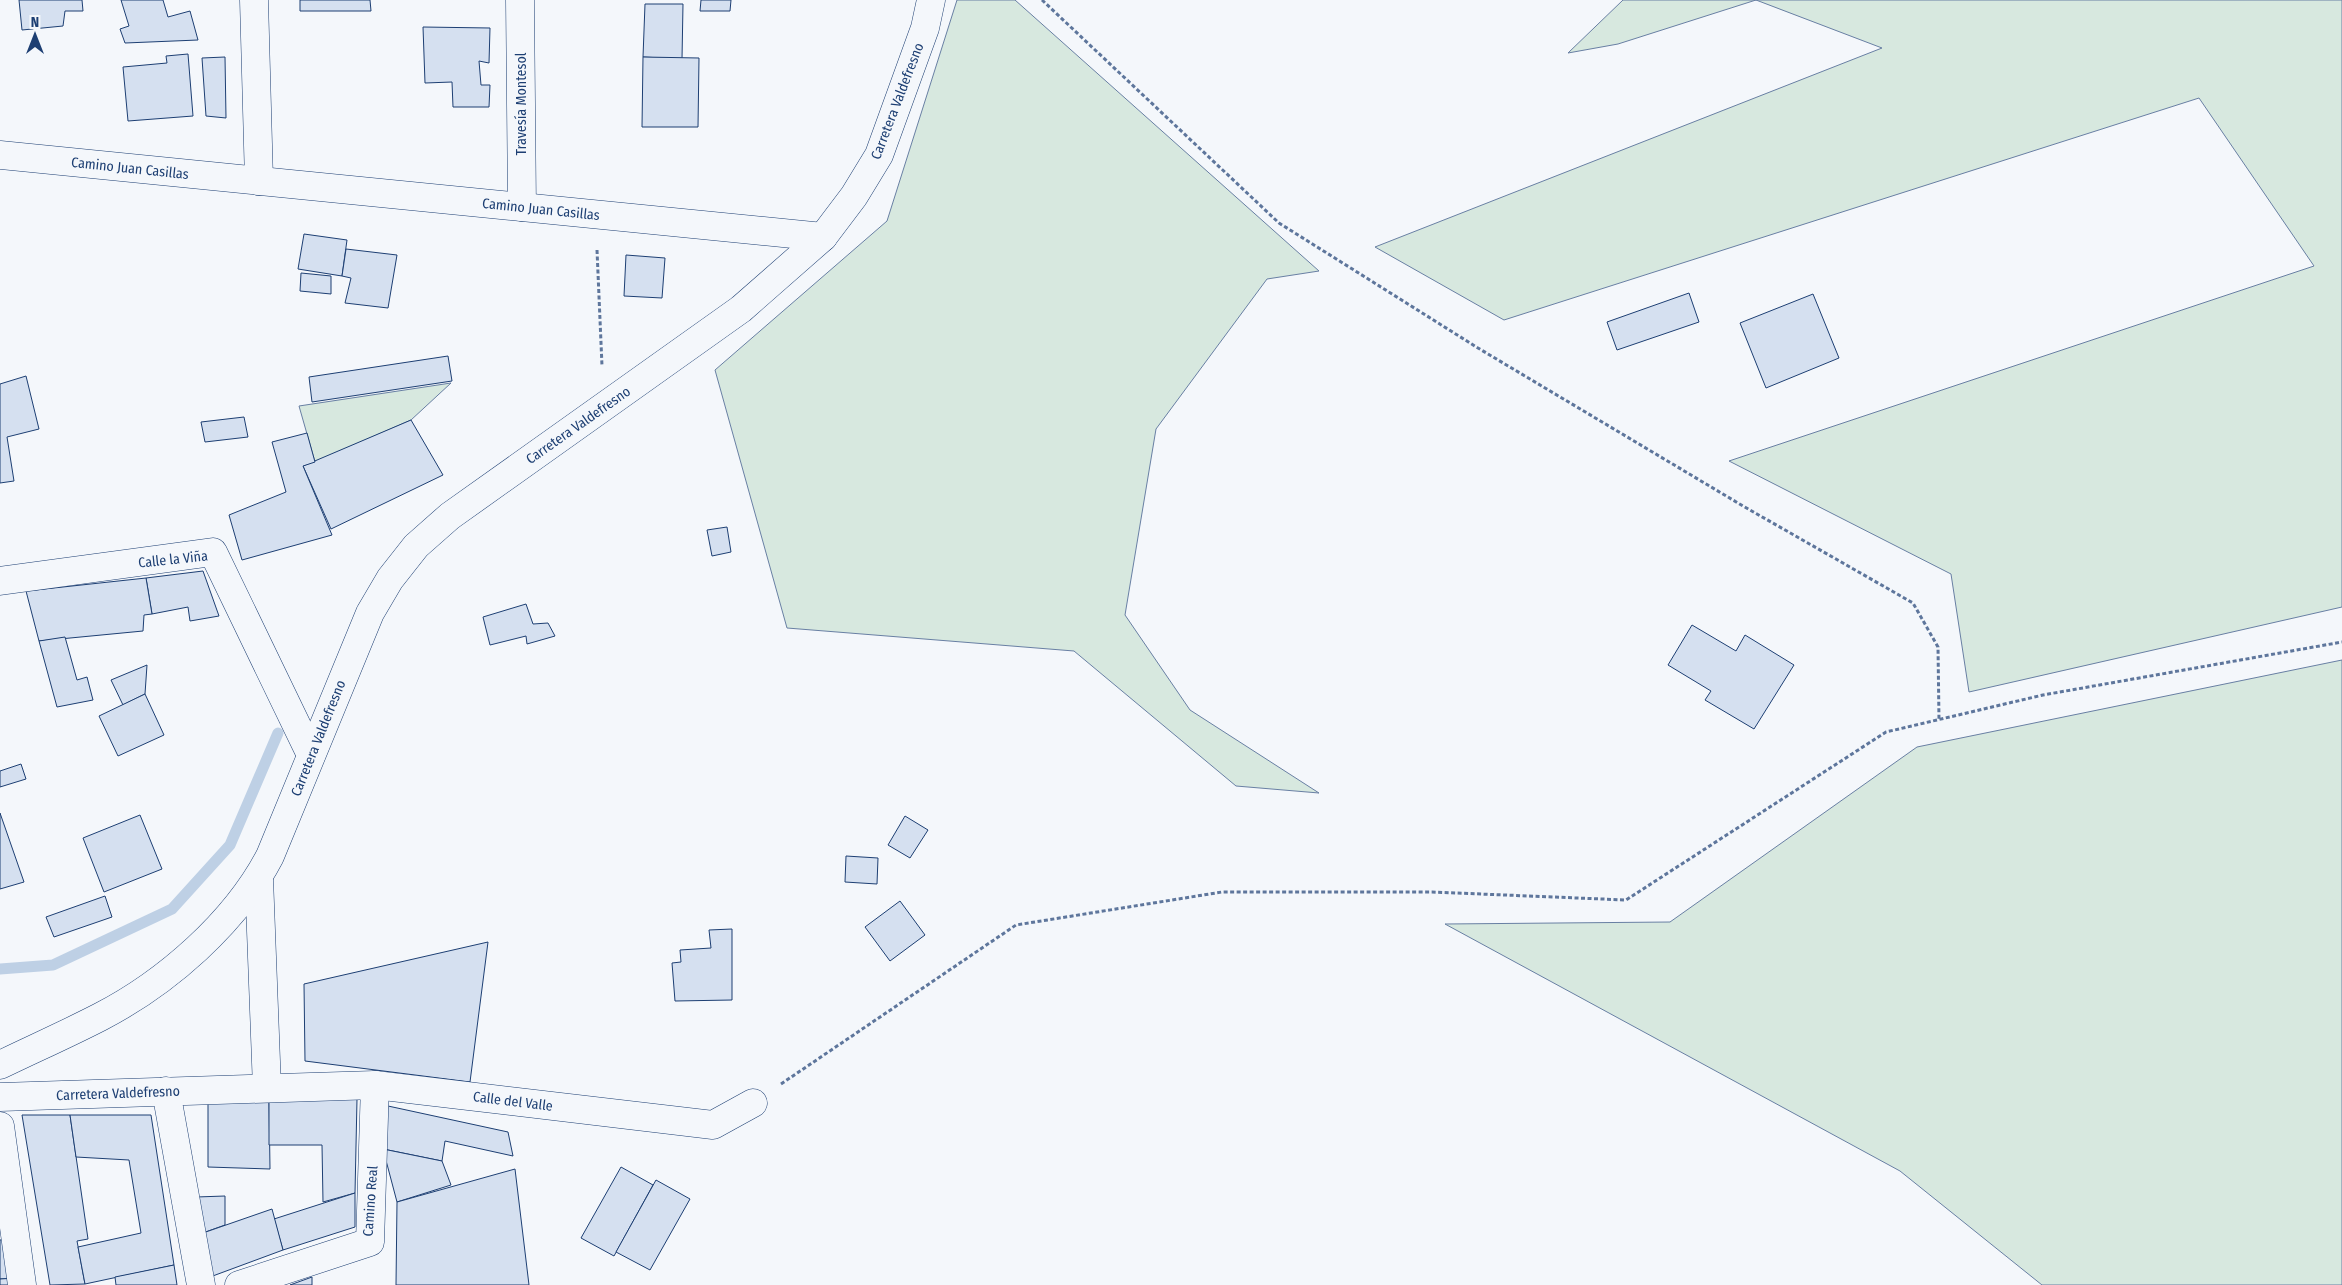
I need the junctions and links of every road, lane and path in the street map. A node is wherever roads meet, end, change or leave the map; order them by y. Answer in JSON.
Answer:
{"nodes":[{"id":1,"x":254,"y":0,"type":"edge"},
{"id":2,"x":520,"y":0,"type":"edge"},
{"id":3,"x":931,"y":0,"type":"edge"},
{"id":4,"x":1042,"y":0,"type":"edge"},
{"id":5,"x":0,"y":155,"type":"edge"},
{"id":6,"x":259,"y":181,"type":"junction"},
{"id":7,"x":522,"y":207,"type":"junction"},
{"id":8,"x":596,"y":214,"type":"junction"},
{"id":9,"x":823,"y":237,"type":"junction"},
{"id":10,"x":604,"y":407,"type":"junction"},
{"id":11,"x":0,"y":581,"type":"edge"},
{"id":12,"x":2342,"y":642,"type":"edge"},
{"id":13,"x":1939,"y":720,"type":"junction"},
{"id":14,"x":311,"y":755,"type":"junction"},
{"id":15,"x":259,"y":878,"type":"junction"},
{"id":16,"x":0,"y":1065,"type":"edge"},
{"id":17,"x":375,"y":1085,"type":"junction"},
{"id":18,"x":267,"y":1088,"type":"junction"},
{"id":19,"x":166,"y":1091,"type":"junction"},
{"id":20,"x":0,"y":1096,"type":"edge"},
{"id":21,"x":753,"y":1103,"type":"joint"},
{"id":22,"x":0,"y":1126,"type":"edge"},
{"id":23,"x":22,"y":1285,"type":"edge"},
{"id":24,"x":201,"y":1285,"type":"edge"},
{"id":25,"x":239,"y":1285,"type":"edge"}],
"edges":[{"from":1,"to":6,"type":"street"},
{"from":2,"to":7,"type":"street","name":"Travesía Montesol"},
{"from":3,"to":9,"type":"street","name":"Carretera Valdefresno"},
{"from":4,"to":13,"type":"path"},
{"from":5,"to":6,"type":"street","name":"Camino Juan Casillas"},
{"from":6,"to":7,"type":"street","name":"Camino Juan Casillas"},
{"from":7,"to":8,"type":"street","name":"Camino Juan Casillas"},
{"from":8,"to":9,"type":"street","name":"Camino Juan Casillas"},
{"from":8,"to":10,"type":"path"},
{"from":9,"to":10,"type":"street","name":"Carretera Valdefresno"},
{"from":10,"to":14,"type":"street","name":"Carretera Valdefresno"},
{"from":11,"to":14,"type":"street","name":"Calle la Viña"},
{"from":12,"to":13,"type":"path"},
{"from":13,"to":21,"type":"path"},
{"from":14,"to":15,"type":"street","name":"Carretera Valdefresno"},
{"from":15,"to":16,"type":"street","name":"Carretera Valdefresno"},
{"from":15,"to":18,"type":"street","name":"Carretera Valdefresno"},
{"from":17,"to":18,"type":"street","name":"Calle del Valle"},
{"from":17,"to":21,"type":"street","name":"Calle del Valle"},
{"from":17,"to":25,"type":"street","name":"Camino Real"},
{"from":18,"to":19,"type":"street","name":"Carretera Valdefresno"},
{"from":19,"to":20,"type":"street","name":"Carretera Valdefresno"},
{"from":19,"to":24,"type":"street"},
{"from":22,"to":23,"type":"street"}]}
